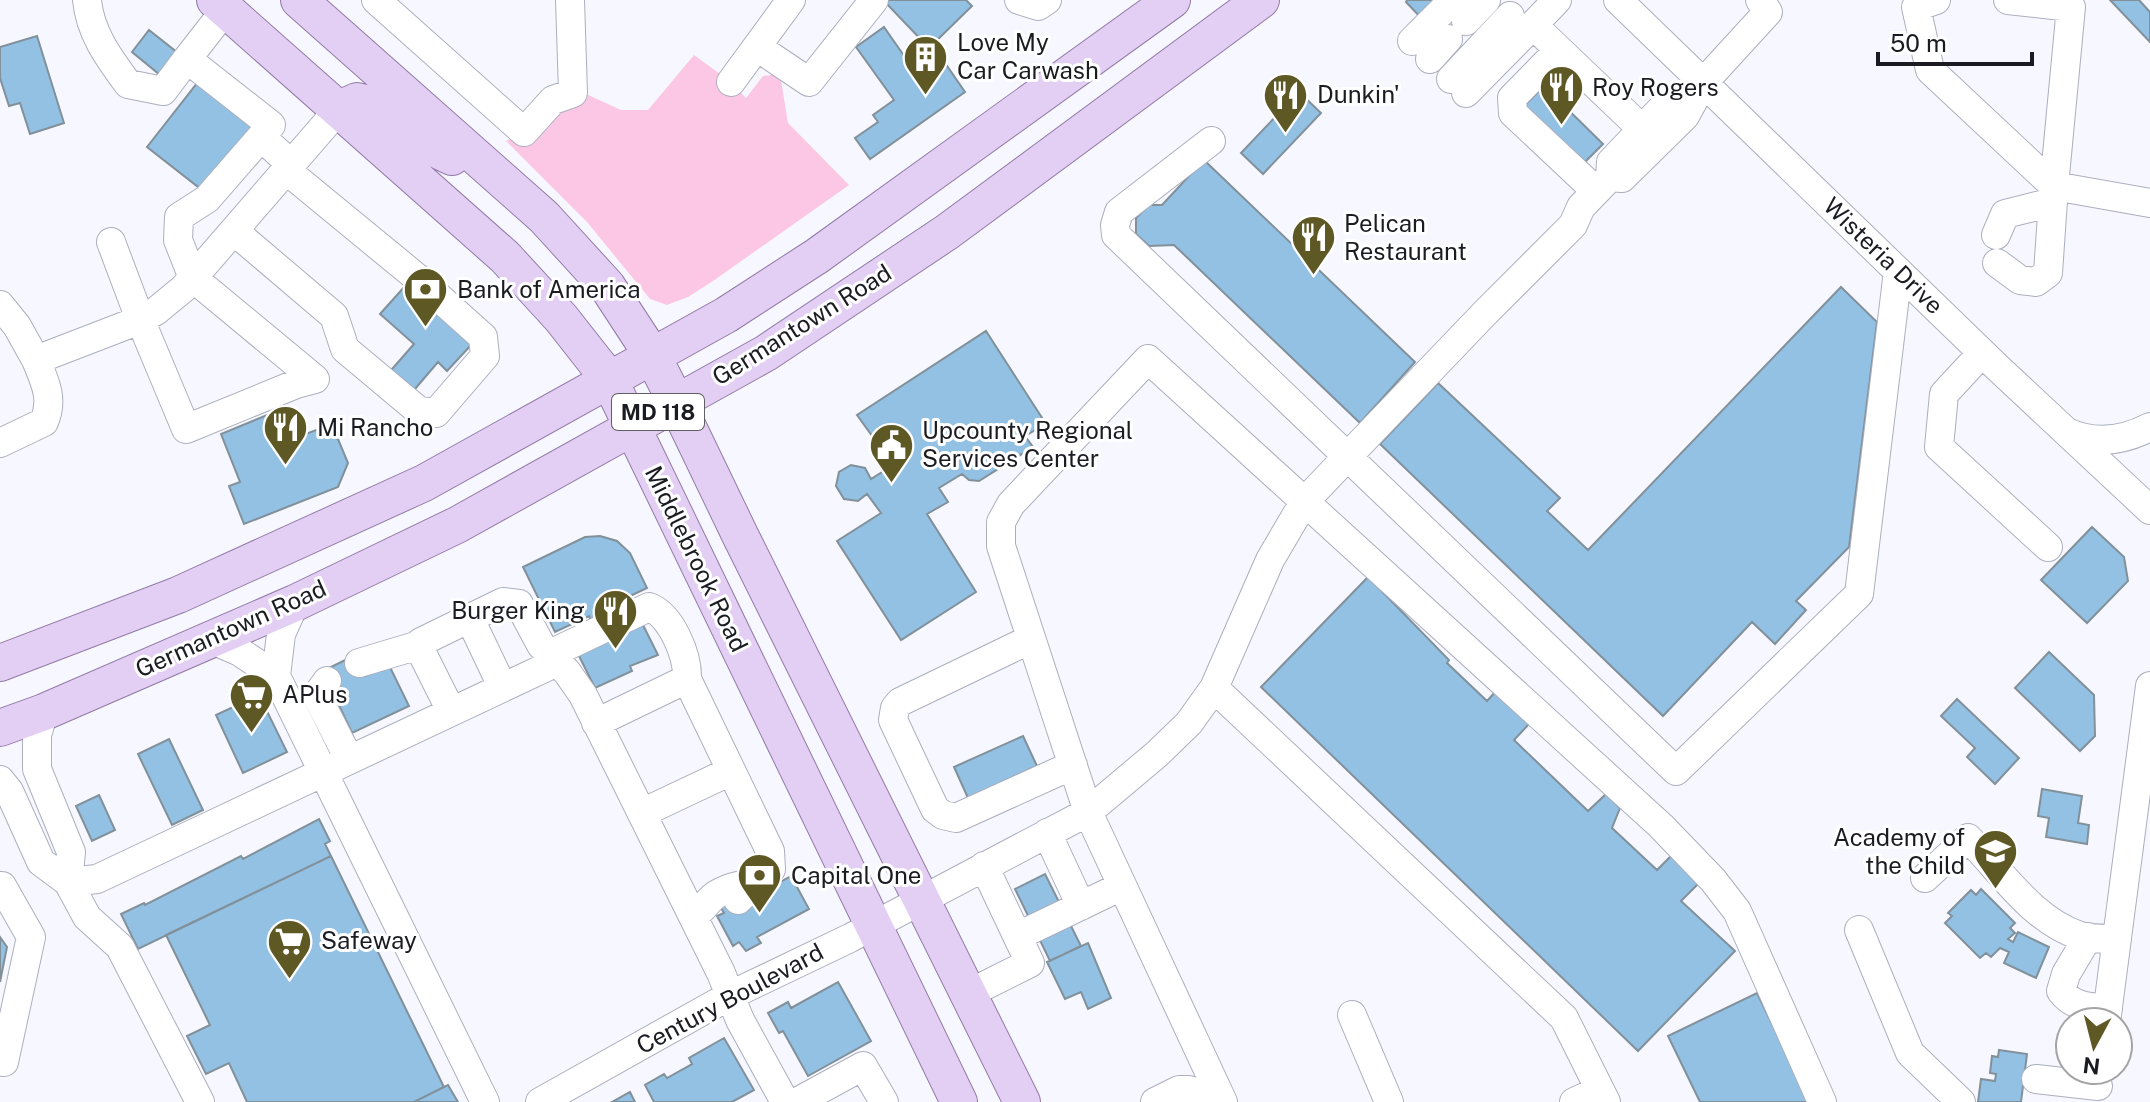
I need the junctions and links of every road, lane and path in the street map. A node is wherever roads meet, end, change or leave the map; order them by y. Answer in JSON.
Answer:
{"nodes":[{"id":1,"x":87,"y":0,"type":"edge"},
{"id":2,"x":299,"y":0,"type":"edge"},
{"id":3,"x":376,"y":0,"type":"edge"},
{"id":4,"x":570,"y":0,"type":"edge"},
{"id":5,"x":791,"y":0,"type":"edge"},
{"id":6,"x":874,"y":0,"type":"edge"},
{"id":7,"x":1019,"y":0,"type":"edge"},
{"id":8,"x":1047,"y":0,"type":"edge"},
{"id":9,"x":1172,"y":0,"type":"edge"},
{"id":10,"x":1261,"y":0,"type":"edge"},
{"id":11,"x":1486,"y":0,"type":"edge"},
{"id":12,"x":1557,"y":0,"type":"edge"},
{"id":13,"x":1618,"y":0,"type":"edge"},
{"id":14,"x":2008,"y":0,"type":"edge"},
{"id":15,"x":1922,"y":2,"type":"edge"},
{"id":16,"x":1770,"y":4,"type":"edge"},
{"id":17,"x":221,"y":5,"type":"edge"},
{"id":18,"x":1515,"y":18,"type":"edge"},
{"id":19,"x":1442,"y":32,"type":"edge"},
{"id":20,"x":757,"y":47,"type":"junction"},
{"id":21,"x":1559,"y":50,"type":"junction"},
{"id":22,"x":187,"y":59,"type":"junction"},
{"id":23,"x":731,"y":82,"type":"dead end"},
{"id":24,"x":1703,"y":83,"type":"junction"},
{"id":25,"x":1458,"y":86,"type":"dead end"},
{"id":26,"x":339,"y":109,"type":"junction"},
{"id":27,"x":1642,"y":129,"type":"junction"},
{"id":28,"x":261,"y":137,"type":"junction"},
{"id":29,"x":1211,"y":141,"type":"dead end"},
{"id":30,"x":289,"y":167,"type":"junction"},
{"id":31,"x":495,"y":173,"type":"junction"},
{"id":32,"x":1603,"y":184,"type":"junction"},
{"id":33,"x":2054,"y":194,"type":"junction"},
{"id":34,"x":2150,"y":203,"type":"edge"},
{"id":35,"x":234,"y":231,"type":"junction"},
{"id":36,"x":1996,"y":235,"type":"dead end"},
{"id":37,"x":111,"y":242,"type":"dead end"},
{"id":38,"x":1997,"y":263,"type":"dead end"},
{"id":39,"x":1898,"y":271,"type":"junction"},
{"id":40,"x":193,"y":278,"type":"junction"},
{"id":41,"x":0,"y":305,"type":"edge"},
{"id":42,"x":140,"y":319,"type":"junction"},
{"id":43,"x":1982,"y":353,"type":"junction"},
{"id":44,"x":652,"y":355,"type":"junction"},
{"id":45,"x":36,"y":360,"type":"junction"},
{"id":46,"x":609,"y":379,"type":"junction"},
{"id":47,"x":676,"y":402,"type":"junction"},
{"id":48,"x":632,"y":427,"type":"junction"},
{"id":49,"x":2150,"y":427,"type":"edge"},
{"id":50,"x":2065,"y":431,"type":"junction"},
{"id":51,"x":0,"y":443,"type":"edge"},
{"id":52,"x":1348,"y":457,"type":"junction"},
{"id":53,"x":1304,"y":502,"type":"junction"},
{"id":54,"x":2150,"y":510,"type":"edge"},
{"id":55,"x":2048,"y":547,"type":"dead end"},
{"id":56,"x":295,"y":603,"type":"junction"},
{"id":57,"x":470,"y":619,"type":"junction"},
{"id":58,"x":210,"y":639,"type":"junction"},
{"id":59,"x":1031,"y":639,"type":"junction"},
{"id":60,"x":419,"y":645,"type":"junction"},
{"id":61,"x":554,"y":658,"type":"junction"},
{"id":62,"x":0,"y":663,"type":"edge"},
{"id":63,"x":359,"y":663,"type":"dead end"},
{"id":64,"x":276,"y":676,"type":"junction"},
{"id":65,"x":687,"y":679,"type":"junction"},
{"id":66,"x":327,"y":681,"type":"dead end"},
{"id":67,"x":502,"y":686,"type":"junction"},
{"id":68,"x":2150,"y":686,"type":"edge"},
{"id":69,"x":1214,"y":688,"type":"junction"},
{"id":70,"x":451,"y":711,"type":"junction"},
{"id":71,"x":44,"y":712,"type":"junction"},
{"id":72,"x":596,"y":723,"type":"junction"},
{"id":73,"x":0,"y":728,"type":"edge"},
{"id":74,"x":349,"y":759,"type":"junction"},
{"id":75,"x":1073,"y":765,"type":"junction"},
{"id":76,"x":731,"y":771,"type":"junction"},
{"id":77,"x":323,"y":772,"type":"junction"},
{"id":78,"x":0,"y":780,"type":"edge"},
{"id":79,"x":1088,"y":812,"type":"junction"},
{"id":80,"x":642,"y":813,"type":"junction"},
{"id":81,"x":1047,"y":833,"type":"junction"},
{"id":82,"x":41,"y":862,"type":"junction"},
{"id":83,"x":984,"y":866,"type":"junction"},
{"id":84,"x":1925,"y":878,"type":"dead end"},
{"id":85,"x":68,"y":882,"type":"junction"},
{"id":86,"x":1122,"y":886,"type":"junction"},
{"id":87,"x":1,"y":887,"type":"edge"},
{"id":88,"x":922,"y":900,"type":"junction"},
{"id":89,"x":723,"y":903,"type":"junction"},
{"id":90,"x":1081,"y":906,"type":"junction"},
{"id":91,"x":872,"y":925,"type":"junction"},
{"id":92,"x":1859,"y":930,"type":"dead end"},
{"id":93,"x":1018,"y":936,"type":"junction"},
{"id":94,"x":2088,"y":937,"type":"junction"},
{"id":95,"x":2117,"y":939,"type":"junction"},
{"id":96,"x":968,"y":994,"type":"junction"},
{"id":97,"x":731,"y":995,"type":"junction"},
{"id":98,"x":2078,"y":1006,"type":"edge"},
{"id":99,"x":2108,"y":1006,"type":"edge"},
{"id":100,"x":1352,"y":1015,"type":"dead end"},
{"id":101,"x":4,"y":1062,"type":"dead end"},
{"id":102,"x":2036,"y":1079,"type":"dead end"},
{"id":103,"x":2054,"y":1081,"type":"edge"},
{"id":104,"x":1589,"y":1099,"type":"edge"},
{"id":105,"x":200,"y":1102,"type":"edge"},
{"id":106,"x":485,"y":1102,"type":"edge"},
{"id":107,"x":540,"y":1102,"type":"edge"},
{"id":108,"x":785,"y":1102,"type":"edge"},
{"id":109,"x":797,"y":1102,"type":"edge"},
{"id":110,"x":884,"y":1102,"type":"edge"},
{"id":111,"x":959,"y":1102,"type":"edge"},
{"id":112,"x":1022,"y":1102,"type":"edge"},
{"id":113,"x":1155,"y":1102,"type":"edge"},
{"id":114,"x":1197,"y":1102,"type":"edge"},
{"id":115,"x":1223,"y":1102,"type":"edge"},
{"id":116,"x":1389,"y":1102,"type":"edge"},
{"id":117,"x":1822,"y":1102,"type":"edge"},
{"id":118,"x":1961,"y":1102,"type":"edge"}],
"edges":[{"from":1,"to":22,"type":"street"},
{"from":2,"to":31,"type":"main road","name":"Middlebrook Road"},
{"from":3,"to":4,"type":"street"},
{"from":5,"to":20,"type":"street"},
{"from":6,"to":20,"type":"street"},
{"from":7,"to":8,"type":"street"},
{"from":9,"to":44,"type":"main road","name":"Germantown Road","number":"MD 118"},
{"from":10,"to":47,"type":"main road","name":"Germantown Road","number":"MD 118"},
{"from":11,"to":19,"type":"street"},
{"from":12,"to":18,"type":"street"},
{"from":13,"to":24,"type":"street","name":"Wisteria Drive"},
{"from":14,"to":33,"type":"street"},
{"from":15,"to":33,"type":"street"},
{"from":16,"to":24,"type":"street"},
{"from":17,"to":22,"type":"street"},
{"from":17,"to":26,"type":"main road","name":"Middlebrook Road"},
{"from":18,"to":21,"type":"street"},
{"from":18,"to":25,"type":"street"},
{"from":20,"to":23,"type":"street"},
{"from":21,"to":27,"type":"street"},
{"from":21,"to":32,"type":"street"},
{"from":22,"to":28,"type":"street"},
{"from":24,"to":27,"type":"street","name":"Century Boulevard"},
{"from":24,"to":32,"type":"street"},
{"from":24,"to":39,"type":"street","name":"Wisteria Drive"},
{"from":26,"to":30,"type":"street"},
{"from":26,"to":31,"type":"main road"},
{"from":26,"to":46,"type":"main road","name":"Middlebrook Road"},
{"from":27,"to":32,"type":"street","name":"Century Boulevard"},
{"from":28,"to":30,"type":"street"},
{"from":28,"to":40,"type":"street"},
{"from":29,"to":52,"type":"street"},
{"from":30,"to":35,"type":"street"},
{"from":30,"to":35,"type":"street"},
{"from":31,"to":44,"type":"main road","name":"Middlebrook Road"},
{"from":32,"to":52,"type":"street","name":"Century Boulevard"},
{"from":33,"to":34,"type":"street"},
{"from":33,"to":36,"type":"street"},
{"from":33,"to":38,"type":"street"},
{"from":35,"to":40,"type":"street"},
{"from":37,"to":42,"type":"street"},
{"from":39,"to":43,"type":"street","name":"Wisteria Drive"},
{"from":39,"to":52,"type":"street"},
{"from":40,"to":42,"type":"street"},
{"from":40,"to":42,"type":"street"},
{"from":41,"to":45,"type":"street"},
{"from":42,"to":45,"type":"street"},
{"from":43,"to":50,"type":"street","name":"Wisteria Drive"},
{"from":43,"to":55,"type":"street"},
{"from":44,"to":46,"type":"main road","name":"Germantown Road","number":"MD 118"},
{"from":44,"to":47,"type":"main road","name":"Middlebrook Road"},
{"from":45,"to":51,"type":"street"},
{"from":46,"to":48,"type":"main road","name":"Middlebrook Road"},
{"from":46,"to":62,"type":"main road","name":"Germantown Road","number":"MD 118"},
{"from":47,"to":48,"type":"main road","name":"Germantown Road","number":"MD 118"},
{"from":47,"to":88,"type":"main road","name":"Middlebrook Road"},
{"from":48,"to":56,"type":"main road","name":"Germantown Road","number":"MD 118"},
{"from":48,"to":91,"type":"main road","name":"Middlebrook Road"},
{"from":49,"to":50,"type":"street"},
{"from":50,"to":54,"type":"street","name":"Wisteria Drive"},
{"from":52,"to":53,"type":"street","name":"Century Boulevard"},
{"from":53,"to":59,"type":"street"},
{"from":53,"to":69,"type":"street","name":"Century Boulevard"},
{"from":53,"to":117,"type":"street"},
{"from":56,"to":58,"type":"main road","name":"Germantown Road","number":"MD 118"},
{"from":56,"to":64,"type":"street"},
{"from":57,"to":60,"type":"street"},
{"from":57,"to":61,"type":"street"},
{"from":57,"to":67,"type":"street"},
{"from":58,"to":64,"type":"street"},
{"from":58,"to":71,"type":"main road","name":"Germantown Road","number":"MD 118"},
{"from":59,"to":75,"type":"street"},
{"from":59,"to":75,"type":"street"},
{"from":60,"to":63,"type":"street"},
{"from":60,"to":70,"type":"street"},
{"from":61,"to":65,"type":"street"},
{"from":61,"to":67,"type":"street"},
{"from":61,"to":72,"type":"street"},
{"from":64,"to":77,"type":"street"},
{"from":65,"to":72,"type":"street"},
{"from":65,"to":76,"type":"street"},
{"from":66,"to":74,"type":"street"},
{"from":67,"to":70,"type":"street"},
{"from":68,"to":95,"type":"street"},
{"from":69,"to":79,"type":"street","name":"Century Boulevard"},
{"from":69,"to":104,"type":"street"},
{"from":70,"to":74,"type":"street"},
{"from":71,"to":73,"type":"main road","name":"Germantown Road","number":"MD 118"},
{"from":71,"to":85,"type":"street"},
{"from":72,"to":80,"type":"street"},
{"from":74,"to":77,"type":"street"},
{"from":75,"to":79,"type":"street"},
{"from":76,"to":80,"type":"street"},
{"from":76,"to":89,"type":"street"},
{"from":77,"to":85,"type":"street"},
{"from":77,"to":106,"type":"street"},
{"from":78,"to":82,"type":"street"},
{"from":79,"to":81,"type":"street","name":"Century Boulevard"},
{"from":79,"to":86,"type":"street"},
{"from":80,"to":89,"type":"street"},
{"from":81,"to":83,"type":"street","name":"Century Boulevard"},
{"from":81,"to":90,"type":"street"},
{"from":82,"to":85,"type":"street"},
{"from":82,"to":87,"type":"street"},
{"from":83,"to":88,"type":"street","name":"Century Boulevard"},
{"from":83,"to":93,"type":"street"},
{"from":84,"to":94,"type":"street"},
{"from":85,"to":105,"type":"street"},
{"from":86,"to":90,"type":"street"},
{"from":86,"to":115,"type":"street"},
{"from":87,"to":101,"type":"street"},
{"from":88,"to":91,"type":"street","name":"Century Boulevard"},
{"from":88,"to":96,"type":"main road","name":"Middlebrook Road"},
{"from":89,"to":97,"type":"street"},
{"from":90,"to":93,"type":"street"},
{"from":91,"to":97,"type":"street","name":"Century Boulevard"},
{"from":91,"to":111,"type":"main road","name":"Middlebrook Road"},
{"from":92,"to":118,"type":"street"},
{"from":93,"to":96,"type":"street"},
{"from":94,"to":95,"type":"street"},
{"from":94,"to":98,"type":"street"},
{"from":95,"to":99,"type":"street"},
{"from":96,"to":112,"type":"main road","name":"Middlebrook Road"},
{"from":97,"to":107,"type":"street","name":"Century Boulevard"},
{"from":97,"to":108,"type":"street"},
{"from":100,"to":116,"type":"street"},
{"from":102,"to":103,"type":"street"},
{"from":109,"to":110,"type":"street"},
{"from":113,"to":114,"type":"street"}]}
